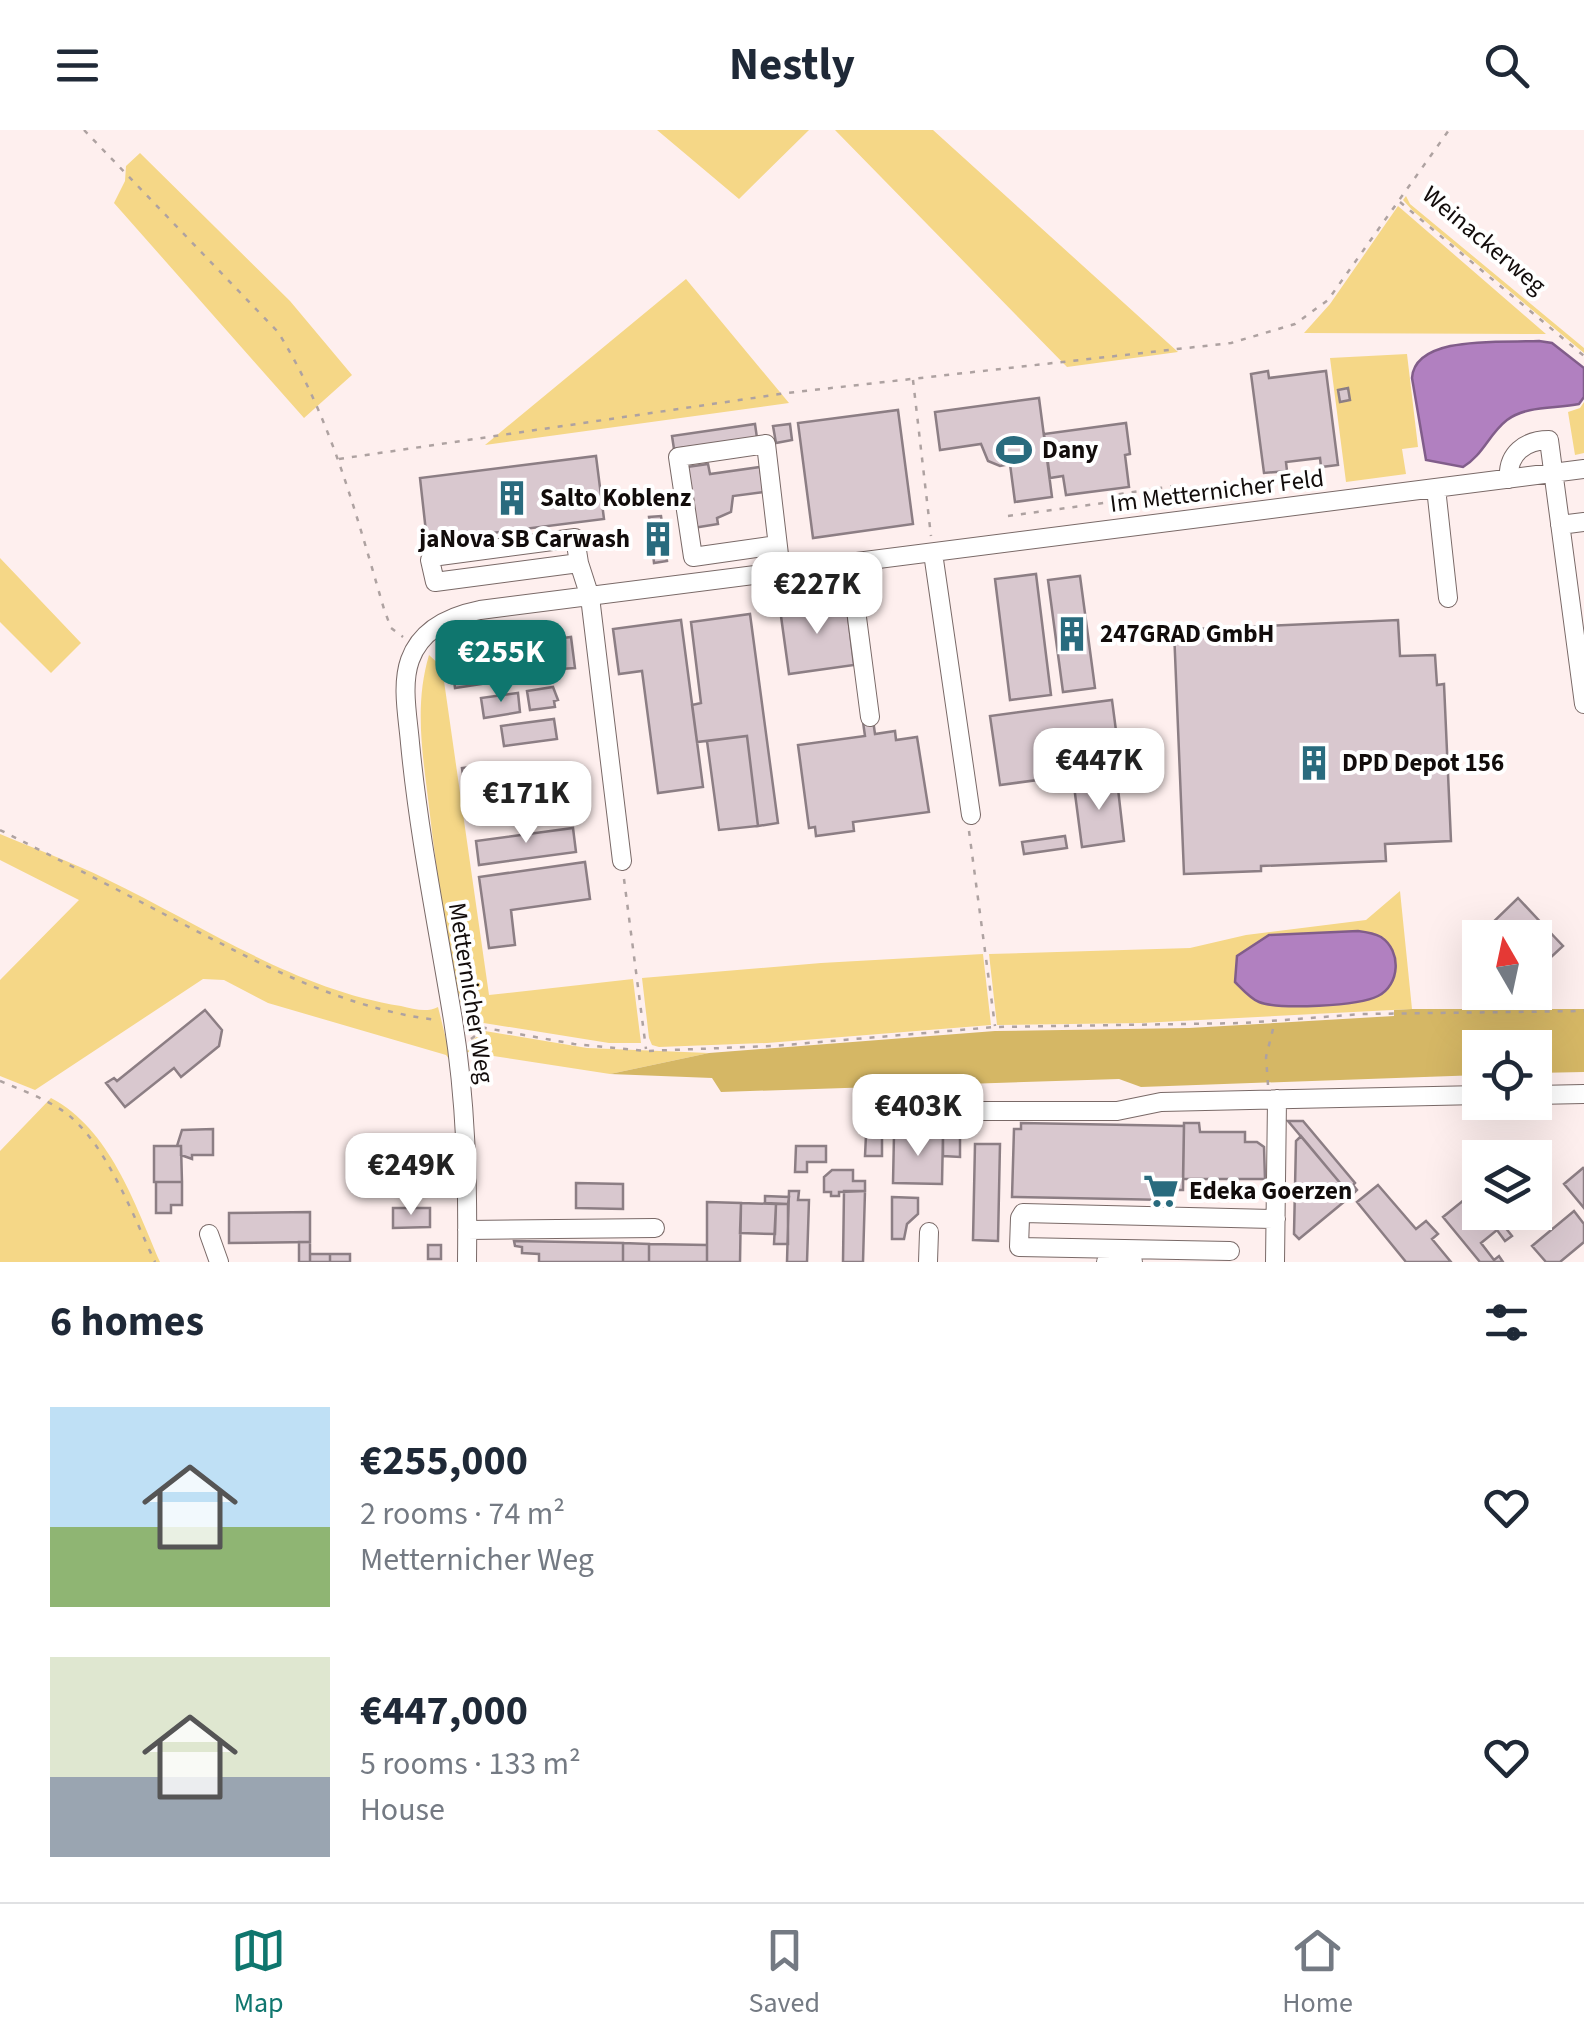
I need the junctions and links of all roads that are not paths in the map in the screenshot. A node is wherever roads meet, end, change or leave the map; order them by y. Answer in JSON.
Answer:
{"nodes":[{"id":1,"x":1584,"y":469,"type":"edge"},
{"id":2,"x":1553,"y":474,"type":"junction"},
{"id":3,"x":1509,"y":479,"type":"junction"},
{"id":4,"x":1436,"y":488,"type":"junction"},
{"id":5,"x":1584,"y":522,"type":"edge"},
{"id":6,"x":1560,"y":525,"type":"junction"},
{"id":7,"x":777,"y":545,"type":"junction"},
{"id":8,"x":932,"y":554,"type":"junction"},
{"id":9,"x":579,"y":563,"type":"junction"},
{"id":10,"x":850,"y":564,"type":"junction"},
{"id":11,"x":781,"y":572,"type":"junction"},
{"id":12,"x":590,"y":597,"type":"junction"},
{"id":13,"x":1448,"y":598,"type":"dead end"},
{"id":14,"x":1578,"y":603,"type":"edge"},
{"id":15,"x":416,"y":647,"type":"joint"},
{"id":16,"x":1584,"y":704,"type":"edge"},
{"id":17,"x":870,"y":717,"type":"dead end"},
{"id":18,"x":971,"y":815,"type":"road end"},
{"id":19,"x":622,"y":861,"type":"road end"},
{"id":20,"x":1552,"y":1094,"type":"edge"},
{"id":21,"x":1584,"y":1094,"type":"edge"},
{"id":22,"x":1462,"y":1096,"type":"edge"},
{"id":23,"x":1277,"y":1099,"type":"junction"},
{"id":24,"x":909,"y":1111,"type":"dead end"},
{"id":25,"x":1237,"y":1218,"type":"junction"},
{"id":26,"x":1276,"y":1219,"type":"junction"},
{"id":27,"x":655,"y":1228,"type":"dead end"},
{"id":28,"x":467,"y":1230,"type":"junction"},
{"id":29,"x":929,"y":1232,"type":"dead end"},
{"id":30,"x":209,"y":1234,"type":"dead end"},
{"id":31,"x":1228,"y":1256,"type":"edge"},
{"id":32,"x":218,"y":1262,"type":"edge"},
{"id":33,"x":467,"y":1262,"type":"edge"},
{"id":34,"x":928,"y":1262,"type":"edge"},
{"id":35,"x":1106,"y":1262,"type":"edge"},
{"id":36,"x":1133,"y":1262,"type":"edge"},
{"id":37,"x":1275,"y":1262,"type":"edge"}],
"edges":[{"from":1,"to":2,"type":"street"},
{"from":2,"to":3,"type":"street","name":"Im Metternicher Feld"},
{"from":2,"to":3,"type":"street"},
{"from":2,"to":6,"type":"street"},
{"from":3,"to":4,"type":"street","name":"Im Metternicher Feld"},
{"from":4,"to":8,"type":"street","name":"Im Metternicher Feld"},
{"from":4,"to":13,"type":"street"},
{"from":5,"to":6,"type":"street"},
{"from":6,"to":14,"type":"street"},
{"from":7,"to":7,"type":"street"},
{"from":7,"to":11,"type":"street"},
{"from":8,"to":10,"type":"street","name":"Im Metternicher Feld"},
{"from":8,"to":18,"type":"street"},
{"from":9,"to":9,"type":"street"},
{"from":9,"to":12,"type":"street"},
{"from":10,"to":11,"type":"street","name":"Im Metternicher Feld"},
{"from":10,"to":17,"type":"street"},
{"from":11,"to":12,"type":"street","name":"Im Metternicher Feld"},
{"from":12,"to":15,"type":"street","name":"Im Metternicher Feld"},
{"from":12,"to":19,"type":"street"},
{"from":14,"to":16,"type":"street"},
{"from":15,"to":28,"type":"street","name":"Metternicher Weg"},
{"from":20,"to":21,"type":"street"},
{"from":22,"to":23,"type":"street"},
{"from":23,"to":24,"type":"street"},
{"from":23,"to":26,"type":"street"},
{"from":25,"to":26,"type":"street"},
{"from":25,"to":31,"type":"street"},
{"from":25,"to":31,"type":"street"},
{"from":26,"to":37,"type":"street"},
{"from":27,"to":28,"type":"street"},
{"from":28,"to":33,"type":"street","name":"Metternicher Weg"},
{"from":29,"to":34,"type":"street"},
{"from":30,"to":32,"type":"street"},
{"from":35,"to":36,"type":"street"}]}
